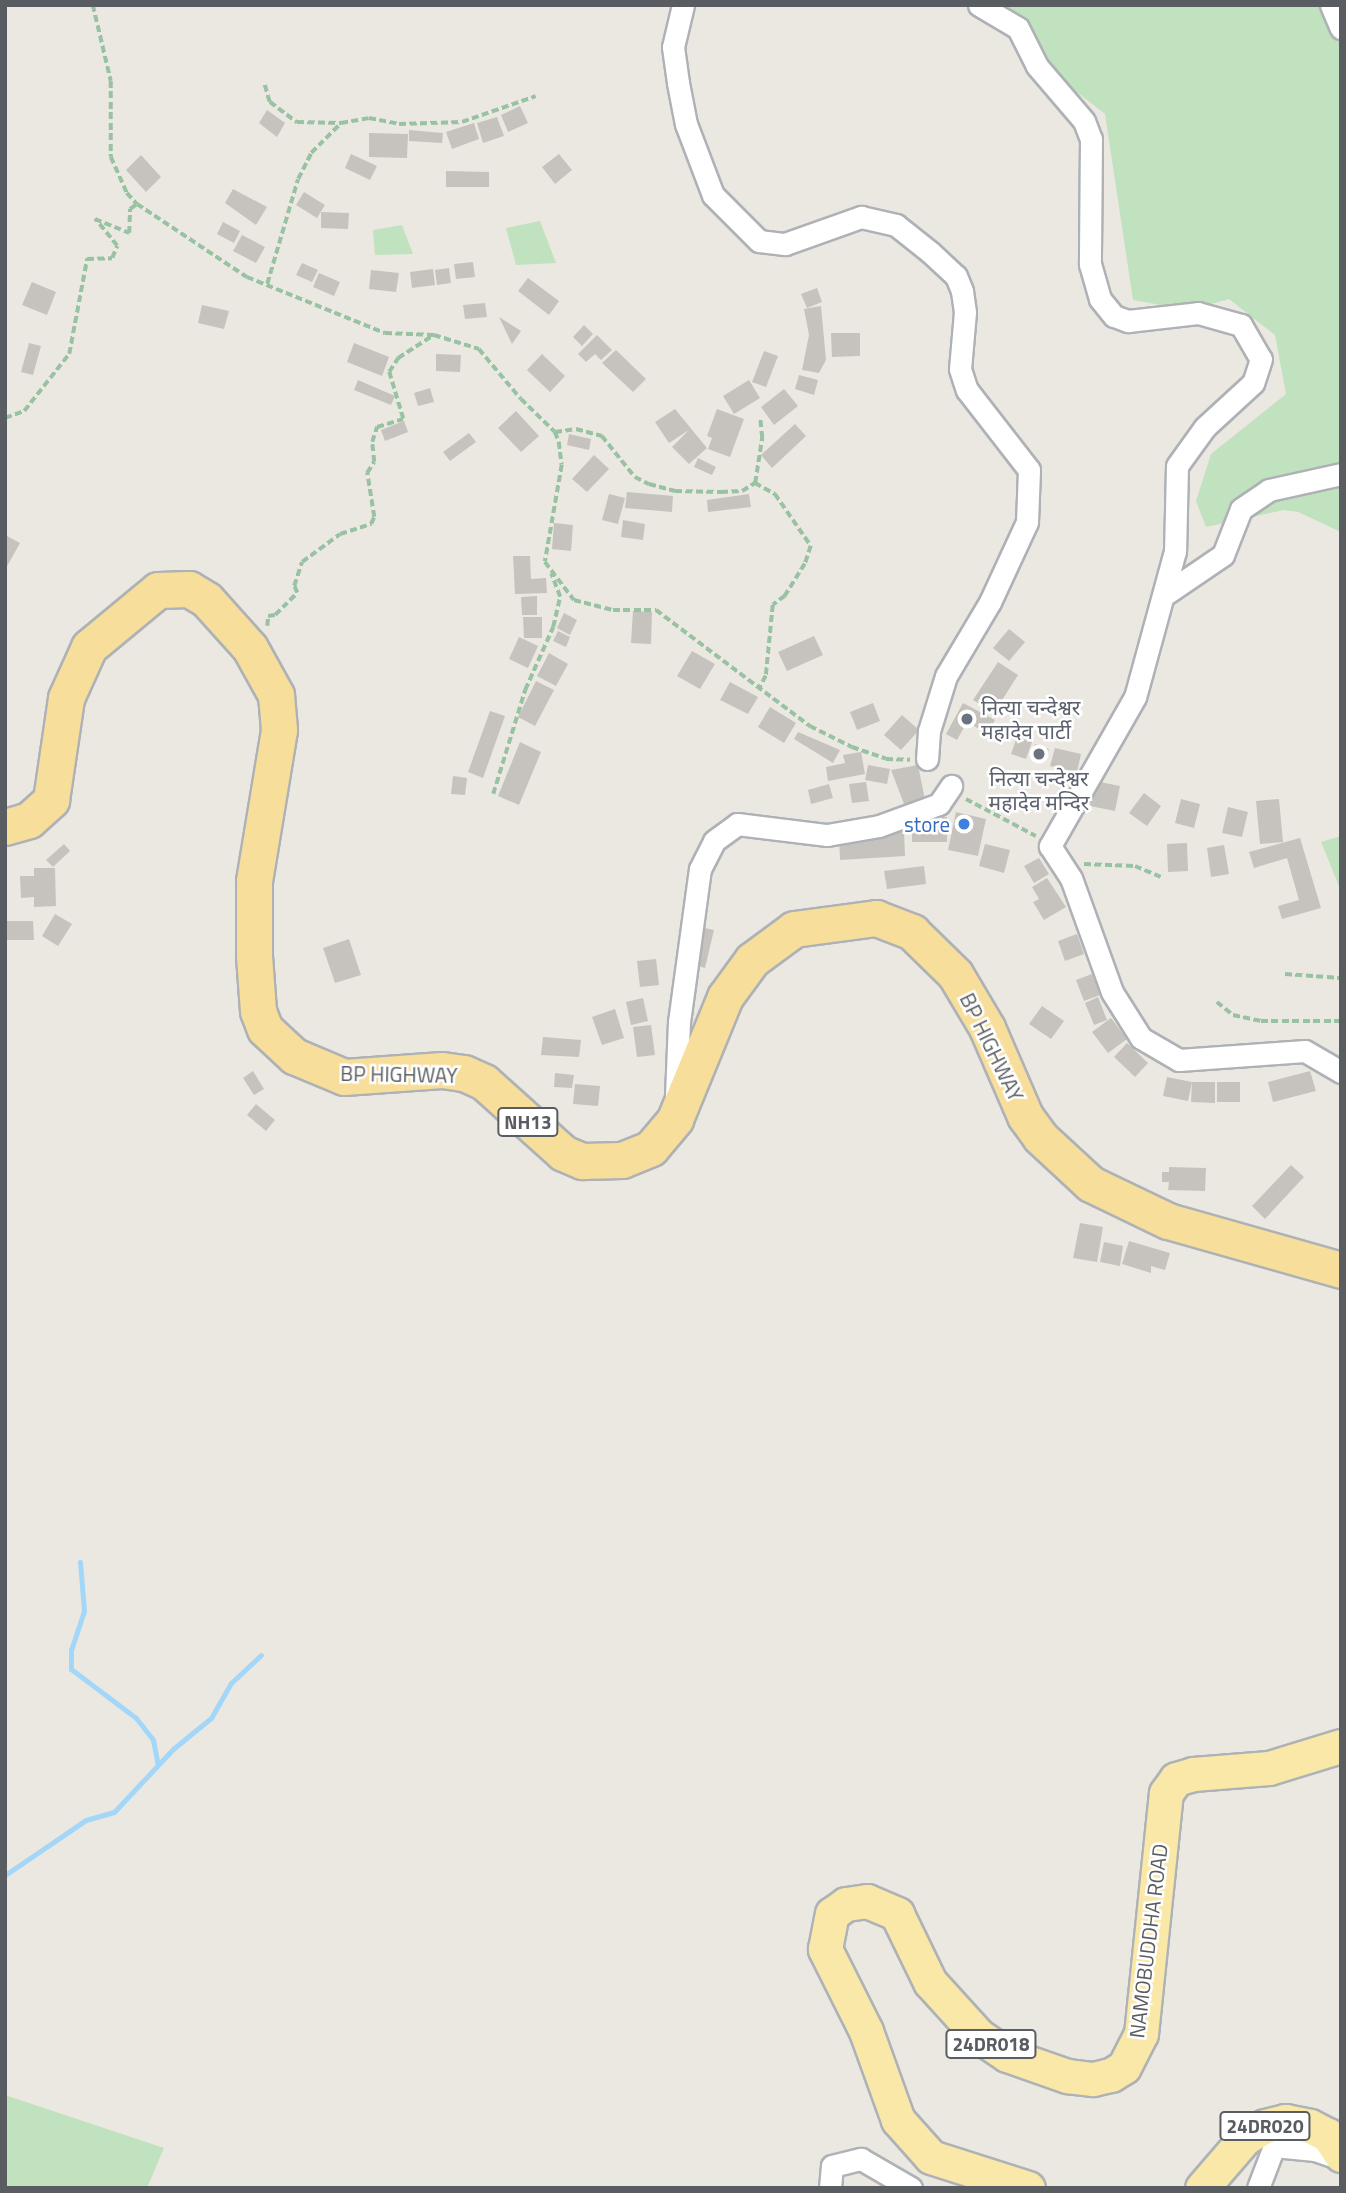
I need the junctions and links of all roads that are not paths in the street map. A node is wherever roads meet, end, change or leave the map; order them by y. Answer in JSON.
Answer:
{"nodes":[{"id":1,"x":683,"y":5,"type":"edge"},
{"id":2,"x":979,"y":5,"type":"edge"},
{"id":3,"x":1331,"y":5,"type":"edge"},
{"id":4,"x":1341,"y":28,"type":"edge"},
{"id":5,"x":1341,"y":474,"type":"edge"},
{"id":6,"x":1167,"y":593,"type":"junction"},
{"id":7,"x":927,"y":759,"type":"road end"},
{"id":8,"x":951,"y":786,"type":"road end"},
{"id":9,"x":5,"y":827,"type":"edge"},
{"id":10,"x":1341,"y":1072,"type":"edge"},
{"id":11,"x":675,"y":1119,"type":"junction"},
{"id":12,"x":1341,"y":1270,"type":"edge"},
{"id":13,"x":1341,"y":1746,"type":"edge"},
{"id":14,"x":1341,"y":2157,"type":"edge"},
{"id":15,"x":830,"y":2188,"type":"edge"},
{"id":16,"x":911,"y":2188,"type":"edge"},
{"id":17,"x":1028,"y":2188,"type":"edge"},
{"id":18,"x":1202,"y":2188,"type":"edge"},
{"id":19,"x":1258,"y":2188,"type":"edge"}],
"edges":[{"from":1,"to":7,"type":"street"},
{"from":2,"to":6,"type":"street"},
{"from":3,"to":4,"type":"street"},
{"from":5,"to":6,"type":"street"},
{"from":6,"to":10,"type":"street"},
{"from":8,"to":11,"type":"street"},
{"from":9,"to":11,"type":"highway","name":"BP HIGHWAY","number":"NH13"},
{"from":11,"to":12,"type":"highway","name":"BP HIGHWAY","number":"NH13"},
{"from":13,"to":17,"type":"main road","name":"NAMOBUDDHA ROAD","number":"24DR018"},
{"from":14,"to":18,"type":"main road","number":"24DR020"},
{"from":14,"to":19,"type":"street"},
{"from":15,"to":16,"type":"street"}]}
